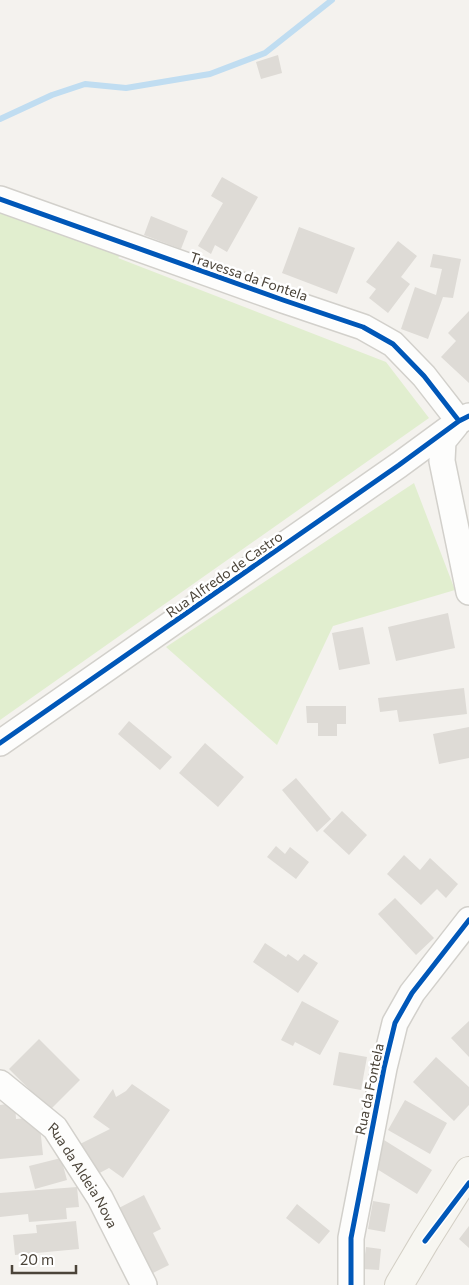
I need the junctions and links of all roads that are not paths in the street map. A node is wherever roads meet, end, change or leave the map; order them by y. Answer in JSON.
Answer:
{"nodes":[{"id":1,"x":0,"y":199,"type":"edge"},
{"id":2,"x":464,"y":419,"type":"edge"},
{"id":3,"x":400,"y":465,"type":"junction"},
{"id":4,"x":448,"y":488,"type":"junction"},
{"id":5,"x":469,"y":592,"type":"edge"},
{"id":6,"x":0,"y":744,"type":"edge"},
{"id":7,"x":469,"y":920,"type":"edge"},
{"id":8,"x":0,"y":1083,"type":"edge"},
{"id":9,"x":469,"y":1170,"type":"edge"},
{"id":10,"x":144,"y":1285,"type":"edge"},
{"id":11,"x":351,"y":1285,"type":"edge"},
{"id":12,"x":399,"y":1285,"type":"edge"}],
"edges":[{"from":1,"to":2,"type":"street","name":"Travessa da Fontela"},
{"from":2,"to":3,"type":"street","name":"Rua Alfredo de Castro"},
{"from":2,"to":4,"type":"street"},
{"from":3,"to":4,"type":"street"},
{"from":3,"to":6,"type":"street","name":"Rua Alfredo de Castro"},
{"from":4,"to":5,"type":"street"},
{"from":7,"to":11,"type":"street","name":"Rua da Fontela"},
{"from":8,"to":10,"type":"street","name":"Rua da Aldeia Nova"},
{"from":9,"to":12,"type":"main road"}]}
